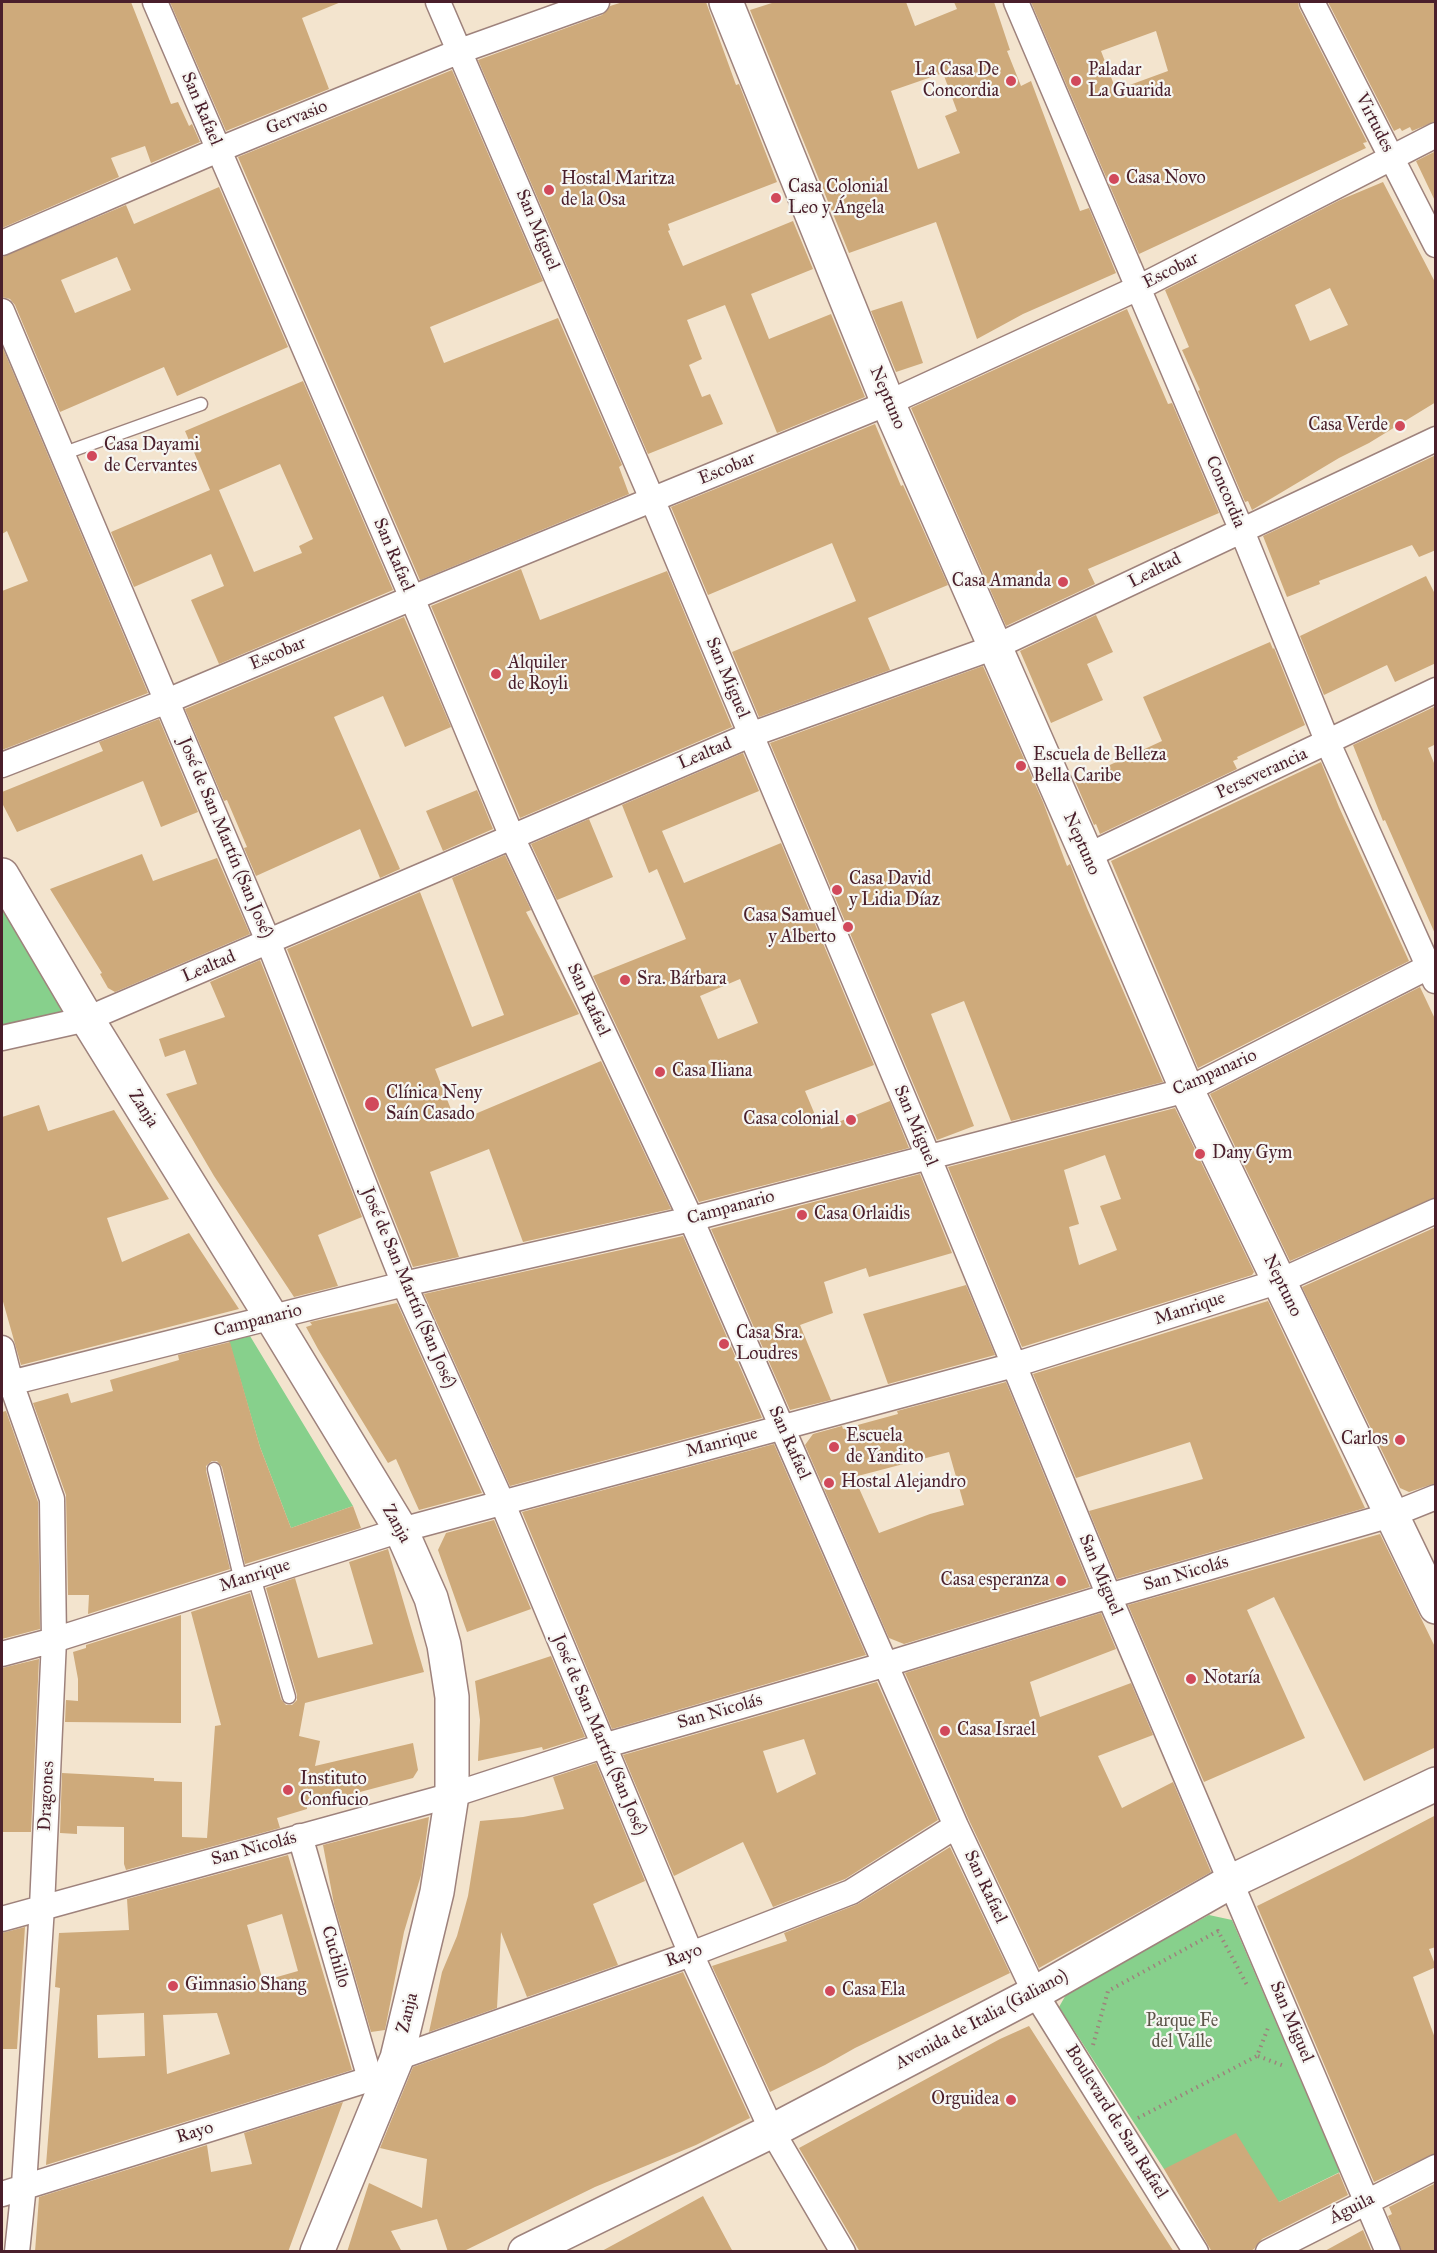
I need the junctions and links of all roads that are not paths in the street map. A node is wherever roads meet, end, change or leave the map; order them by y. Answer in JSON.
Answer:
{"nodes":[{"id":1,"x":155,"y":2,"type":"edge"},
{"id":2,"x":438,"y":2,"type":"edge"},
{"id":3,"x":597,"y":2,"type":"edge"},
{"id":4,"x":726,"y":2,"type":"edge"},
{"id":5,"x":1016,"y":2,"type":"edge"},
{"id":6,"x":1312,"y":2,"type":"edge"},
{"id":7,"x":460,"y":51,"type":"junction"},
{"id":8,"x":1436,"y":135,"type":"edge"},
{"id":9,"x":218,"y":150,"type":"junction"},
{"id":10,"x":1391,"y":158,"type":"junction"},
{"id":11,"x":2,"y":243,"type":"edge"},
{"id":12,"x":1436,"y":245,"type":"edge"},
{"id":13,"x":1138,"y":288,"type":"junction"},
{"id":14,"x":2,"y":310,"type":"edge"},
{"id":15,"x":201,"y":404,"type":"dead end"},
{"id":16,"x":888,"y":404,"type":"junction"},
{"id":17,"x":1436,"y":439,"type":"edge"},
{"id":18,"x":62,"y":454,"type":"junction"},
{"id":19,"x":652,"y":500,"type":"junction"},
{"id":20,"x":1242,"y":531,"type":"junction"},
{"id":21,"x":412,"y":598,"type":"junction"},
{"id":22,"x":995,"y":647,"type":"junction"},
{"id":23,"x":1436,"y":690,"type":"edge"},
{"id":24,"x":167,"y":701,"type":"junction"},
{"id":25,"x":750,"y":735,"type":"junction"},
{"id":26,"x":1328,"y":743,"type":"junction"},
{"id":27,"x":2,"y":765,"type":"edge"},
{"id":28,"x":512,"y":837,"type":"junction"},
{"id":29,"x":1087,"y":856,"type":"junction"},
{"id":30,"x":2,"y":874,"type":"edge"},
{"id":31,"x":268,"y":941,"type":"junction"},
{"id":32,"x":1433,"y":970,"type":"edge"},
{"id":33,"x":87,"y":1019,"type":"junction"},
{"id":34,"x":2,"y":1038,"type":"edge"},
{"id":35,"x":1186,"y":1090,"type":"junction"},
{"id":36,"x":928,"y":1156,"type":"junction"},
{"id":37,"x":1436,"y":1211,"type":"edge"},
{"id":38,"x":691,"y":1219,"type":"junction"},
{"id":39,"x":1280,"y":1281,"type":"junction"},
{"id":40,"x":404,"y":1284,"type":"junction"},
{"id":41,"x":272,"y":1318,"type":"junction"},
{"id":42,"x":2,"y":1348,"type":"edge"},
{"id":43,"x":1014,"y":1365,"type":"junction"},
{"id":44,"x":6,"y":1384,"type":"edge"},
{"id":45,"x":782,"y":1427,"type":"junction"},
{"id":46,"x":214,"y":1469,"type":"dead end"},
{"id":47,"x":1436,"y":1497,"type":"edge"},
{"id":48,"x":502,"y":1502,"type":"junction"},
{"id":49,"x":1391,"y":1515,"type":"junction"},
{"id":50,"x":400,"y":1530,"type":"junction"},
{"id":51,"x":247,"y":1579,"type":"junction"},
{"id":52,"x":1109,"y":1596,"type":"junction"},
{"id":53,"x":1436,"y":1607,"type":"edge"},
{"id":54,"x":54,"y":1640,"type":"junction"},
{"id":55,"x":2,"y":1654,"type":"edge"},
{"id":56,"x":887,"y":1664,"type":"junction"},
{"id":57,"x":289,"y":1697,"type":"dead end"},
{"id":58,"x":603,"y":1746,"type":"junction"},
{"id":59,"x":1436,"y":1784,"type":"edge"},
{"id":60,"x":452,"y":1795,"type":"junction"},
{"id":61,"x":956,"y":1826,"type":"junction"},
{"id":62,"x":300,"y":1836,"type":"junction"},
{"id":63,"x":1232,"y":1881,"type":"junction"},
{"id":64,"x":42,"y":1907,"type":"junction"},
{"id":65,"x":2,"y":1919,"type":"edge"},
{"id":66,"x":691,"y":1954,"type":"junction"},
{"id":67,"x":1035,"y":1993,"type":"junction"},
{"id":68,"x":386,"y":2071,"type":"junction"},
{"id":69,"x":771,"y":2131,"type":"junction"},
{"id":70,"x":1436,"y":2167,"type":"edge"},
{"id":71,"x":24,"y":2186,"type":"junction"},
{"id":72,"x":2,"y":2194,"type":"edge"},
{"id":73,"x":1367,"y":2201,"type":"junction"},
{"id":74,"x":17,"y":2252,"type":"edge"},
{"id":75,"x":317,"y":2252,"type":"edge"},
{"id":76,"x":525,"y":2252,"type":"edge"},
{"id":77,"x":843,"y":2252,"type":"edge"},
{"id":78,"x":1196,"y":2252,"type":"edge"},
{"id":79,"x":1268,"y":2252,"type":"edge"},
{"id":80,"x":1388,"y":2252,"type":"edge"}],
"edges":[{"from":1,"to":9,"type":"street","name":"San Rafael"},
{"from":2,"to":7,"type":"street","name":"San Miguel"},
{"from":3,"to":7,"type":"street","name":"Gervasio"},
{"from":4,"to":16,"type":"main road","name":"Neptuno"},
{"from":5,"to":13,"type":"street","name":"Concordia"},
{"from":6,"to":10,"type":"street","name":"Virtudes"},
{"from":7,"to":9,"type":"street","name":"Gervasio"},
{"from":7,"to":19,"type":"street","name":"San Miguel"},
{"from":8,"to":10,"type":"street","name":"Escobar"},
{"from":9,"to":11,"type":"street","name":"Gervasio"},
{"from":9,"to":21,"type":"street","name":"San Rafael"},
{"from":10,"to":12,"type":"street","name":"Virtudes"},
{"from":10,"to":13,"type":"street","name":"Escobar"},
{"from":13,"to":16,"type":"street","name":"Escobar"},
{"from":13,"to":20,"type":"street","name":"Concordia"},
{"from":14,"to":18,"type":"street","name":"José de San Martín (San José)"},
{"from":15,"to":18,"type":"lane"},
{"from":16,"to":19,"type":"street","name":"Escobar"},
{"from":16,"to":22,"type":"main road","name":"Neptuno"},
{"from":17,"to":20,"type":"street","name":"Lealtad"},
{"from":18,"to":24,"type":"street","name":"José de San Martín (San José)"},
{"from":19,"to":21,"type":"street","name":"Escobar"},
{"from":19,"to":25,"type":"street","name":"San Miguel"},
{"from":20,"to":22,"type":"street","name":"Lealtad"},
{"from":20,"to":26,"type":"street","name":"Concordia"},
{"from":21,"to":24,"type":"street","name":"Escobar"},
{"from":21,"to":28,"type":"street","name":"San Rafael"},
{"from":22,"to":25,"type":"street","name":"Lealtad"},
{"from":22,"to":29,"type":"main road","name":"Neptuno"},
{"from":23,"to":26,"type":"street","name":"Perseverancia"},
{"from":24,"to":27,"type":"street","name":"Escobar"},
{"from":24,"to":31,"type":"street","name":"José de San Martín (San José)"},
{"from":25,"to":28,"type":"street","name":"Lealtad"},
{"from":25,"to":36,"type":"street","name":"San Miguel"},
{"from":26,"to":29,"type":"street","name":"Perseverancia"},
{"from":26,"to":32,"type":"street","name":"Concordia"},
{"from":28,"to":31,"type":"street","name":"Lealtad"},
{"from":28,"to":38,"type":"street","name":"San Rafael"},
{"from":29,"to":35,"type":"main road","name":"Neptuno"},
{"from":30,"to":33,"type":"main road","name":"Zanja"},
{"from":31,"to":33,"type":"street","name":"Lealtad"},
{"from":31,"to":40,"type":"street","name":"José de San Martín (San José)"},
{"from":32,"to":35,"type":"street","name":"Campanario"},
{"from":33,"to":34,"type":"street","name":"Lealtad"},
{"from":33,"to":41,"type":"main road","name":"Zanja"},
{"from":35,"to":36,"type":"street","name":"Campanario"},
{"from":35,"to":39,"type":"main road","name":"Neptuno"},
{"from":36,"to":38,"type":"street","name":"Campanario"},
{"from":36,"to":43,"type":"street","name":"San Miguel"},
{"from":37,"to":39,"type":"street","name":"Manrique"},
{"from":38,"to":40,"type":"street","name":"Campanario"},
{"from":38,"to":45,"type":"street","name":"San Rafael"},
{"from":39,"to":43,"type":"street","name":"Manrique"},
{"from":39,"to":49,"type":"main road","name":"Neptuno"},
{"from":40,"to":41,"type":"street","name":"Campanario"},
{"from":40,"to":48,"type":"street","name":"José de San Martín (San José)"},
{"from":41,"to":44,"type":"street","name":"Campanario"},
{"from":41,"to":50,"type":"main road","name":"Zanja"},
{"from":42,"to":44,"type":"street","name":"Dragones"},
{"from":43,"to":45,"type":"street","name":"Manrique"},
{"from":43,"to":52,"type":"street","name":"San Miguel"},
{"from":44,"to":54,"type":"street","name":"Dragones"},
{"from":45,"to":48,"type":"street","name":"Manrique"},
{"from":45,"to":56,"type":"street","name":"San Rafael"},
{"from":46,"to":51,"type":"lane"},
{"from":47,"to":49,"type":"street","name":"San Nicolás"},
{"from":48,"to":50,"type":"street","name":"Manrique"},
{"from":48,"to":58,"type":"street","name":"José de San Martín (San José)"},
{"from":49,"to":52,"type":"street","name":"San Nicolás"},
{"from":49,"to":53,"type":"main road","name":"Neptuno"},
{"from":50,"to":51,"type":"street","name":"Manrique"},
{"from":50,"to":60,"type":"main road","name":"Zanja"},
{"from":51,"to":54,"type":"street","name":"Manrique"},
{"from":51,"to":57,"type":"lane"},
{"from":52,"to":56,"type":"street","name":"San Nicolás"},
{"from":52,"to":63,"type":"street","name":"San Miguel"},
{"from":54,"to":55,"type":"street","name":"Manrique"},
{"from":54,"to":64,"type":"street","name":"Dragones"},
{"from":56,"to":58,"type":"street","name":"San Nicolás"},
{"from":56,"to":61,"type":"street","name":"San Rafael"},
{"from":58,"to":60,"type":"street","name":"San Nicolás"},
{"from":58,"to":66,"type":"street","name":"José de San Martín (San José)"},
{"from":59,"to":63,"type":"main road","name":"Avenida de Italia (Galiano)"},
{"from":60,"to":62,"type":"street","name":"San Nicolás"},
{"from":60,"to":68,"type":"main road","name":"Zanja"},
{"from":61,"to":66,"type":"street","name":"Rayo"},
{"from":61,"to":67,"type":"street","name":"San Rafael"},
{"from":62,"to":64,"type":"street","name":"San Nicolás"},
{"from":62,"to":68,"type":"street","name":"Cuchillo"},
{"from":63,"to":67,"type":"main road","name":"Avenida de Italia (Galiano)"},
{"from":63,"to":73,"type":"street","name":"San Miguel"},
{"from":64,"to":65,"type":"street","name":"San Nicolás"},
{"from":64,"to":71,"type":"street","name":"Dragones"},
{"from":66,"to":68,"type":"street","name":"Rayo"},
{"from":66,"to":69,"type":"street","name":"José de San Martín (San José)"},
{"from":67,"to":69,"type":"main road","name":"Avenida de Italia (Galiano)"},
{"from":67,"to":78,"type":"street","name":"Boulevard de San Rafael"},
{"from":68,"to":71,"type":"street","name":"Rayo"},
{"from":68,"to":75,"type":"main road","name":"Zanja"},
{"from":69,"to":76,"type":"main road","name":"Avenida de Italia (Galiano)"},
{"from":69,"to":77,"type":"street","name":"José de San Martín (San José)"},
{"from":70,"to":73,"type":"street","name":"Águila"},
{"from":71,"to":72,"type":"street","name":"Rayo"},
{"from":71,"to":74,"type":"street","name":"Dragones"},
{"from":73,"to":79,"type":"street","name":"Águila"},
{"from":73,"to":80,"type":"street","name":"San Miguel"}]}
